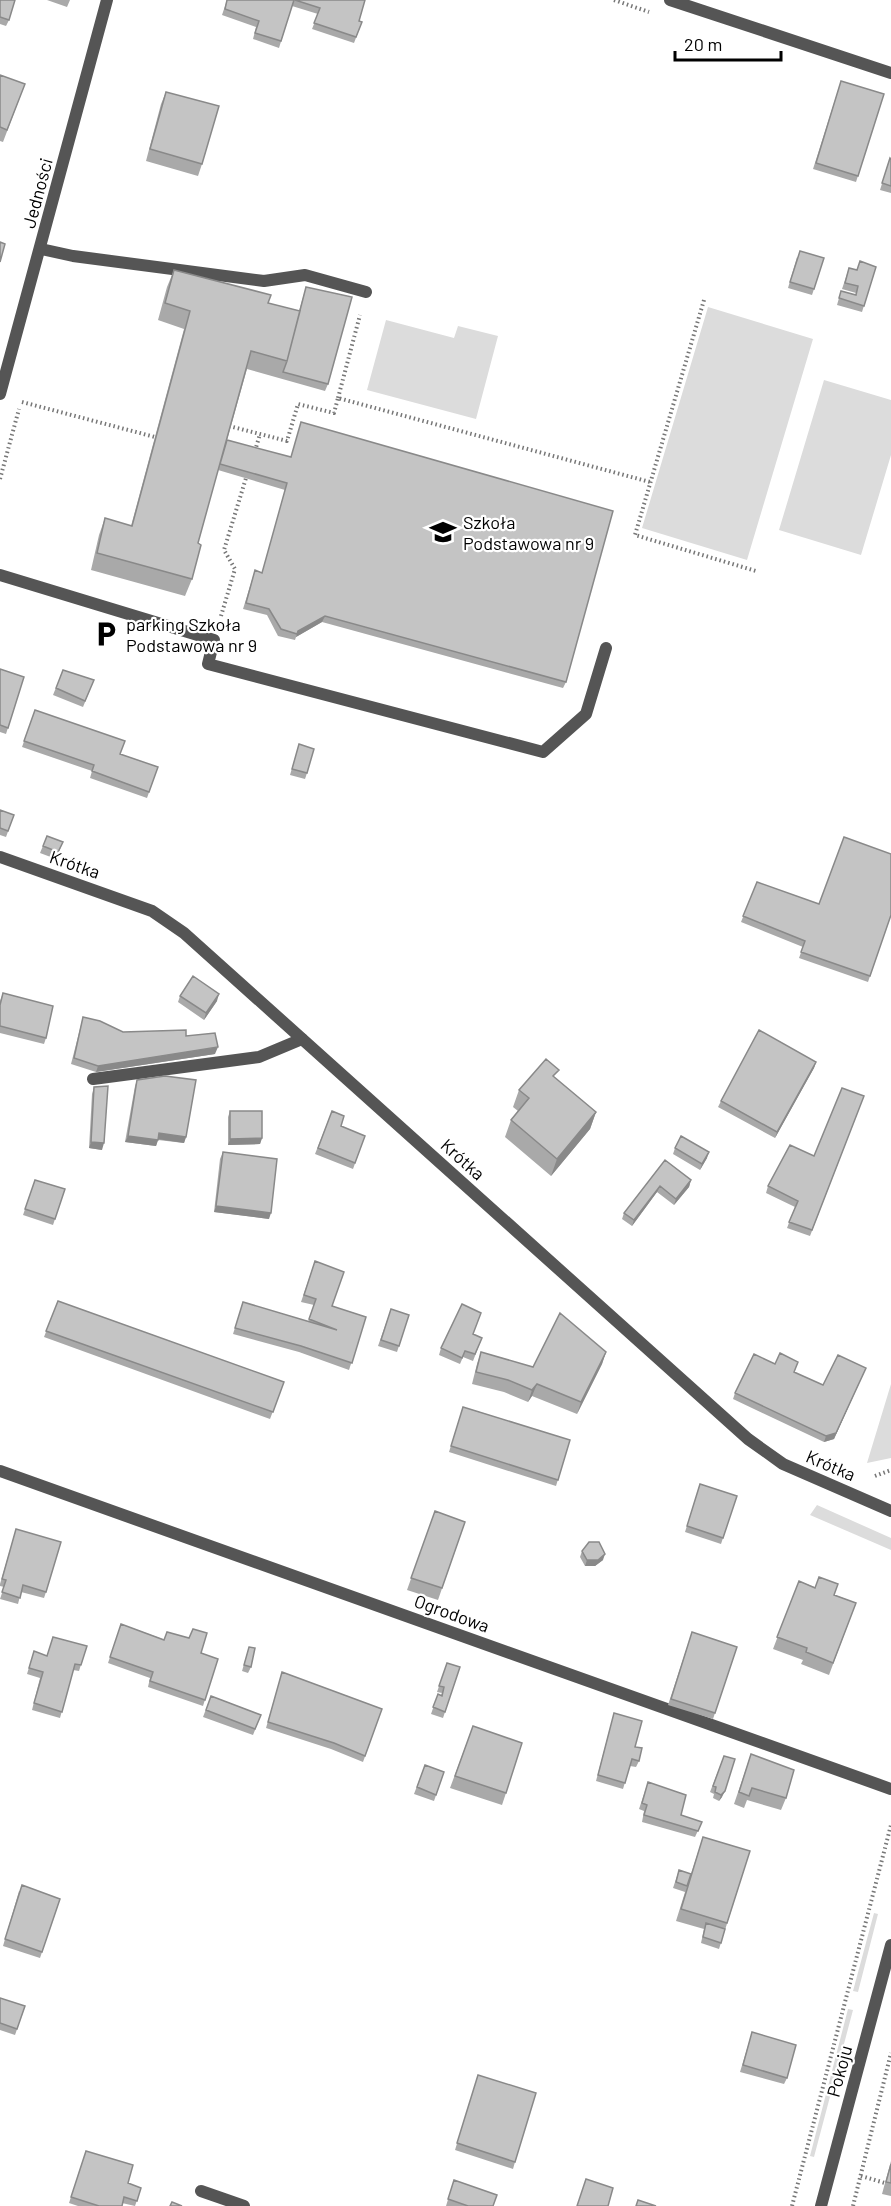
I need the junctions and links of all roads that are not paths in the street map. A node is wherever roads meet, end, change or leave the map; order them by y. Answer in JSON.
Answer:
{"nodes":[{"id":1,"x":107,"y":0,"type":"edge"},
{"id":2,"x":670,"y":0,"type":"edge"},
{"id":3,"x":891,"y":73,"type":"edge"},
{"id":4,"x":41,"y":249,"type":"junction"},
{"id":5,"x":366,"y":292,"type":"road end"},
{"id":6,"x":0,"y":394,"type":"edge"},
{"id":7,"x":0,"y":575,"type":"edge"},
{"id":8,"x":606,"y":648,"type":"dead end"},
{"id":9,"x":0,"y":857,"type":"edge"},
{"id":10,"x":302,"y":1039,"type":"junction"},
{"id":11,"x":93,"y":1079,"type":"dead end"},
{"id":12,"x":0,"y":1472,"type":"edge"},
{"id":13,"x":891,"y":1511,"type":"edge"},
{"id":14,"x":891,"y":1789,"type":"edge"},
{"id":15,"x":891,"y":1945,"type":"edge"},
{"id":16,"x":201,"y":2191,"type":"dead end"},
{"id":17,"x":244,"y":2206,"type":"edge"},
{"id":18,"x":821,"y":2206,"type":"edge"}],
"edges":[{"from":1,"to":4,"type":"street","name":"Jedności"},
{"from":2,"to":3,"type":"street"},
{"from":4,"to":5,"type":"street"},
{"from":4,"to":6,"type":"street","name":"Jedności"},
{"from":7,"to":8,"type":"street"},
{"from":9,"to":10,"type":"street","name":"Krótka"},
{"from":10,"to":11,"type":"street"},
{"from":10,"to":13,"type":"street","name":"Krótka"},
{"from":12,"to":14,"type":"street","name":"Ogrodowa"},
{"from":15,"to":18,"type":"street","name":"Pokoju"},
{"from":16,"to":17,"type":"street"}]}
